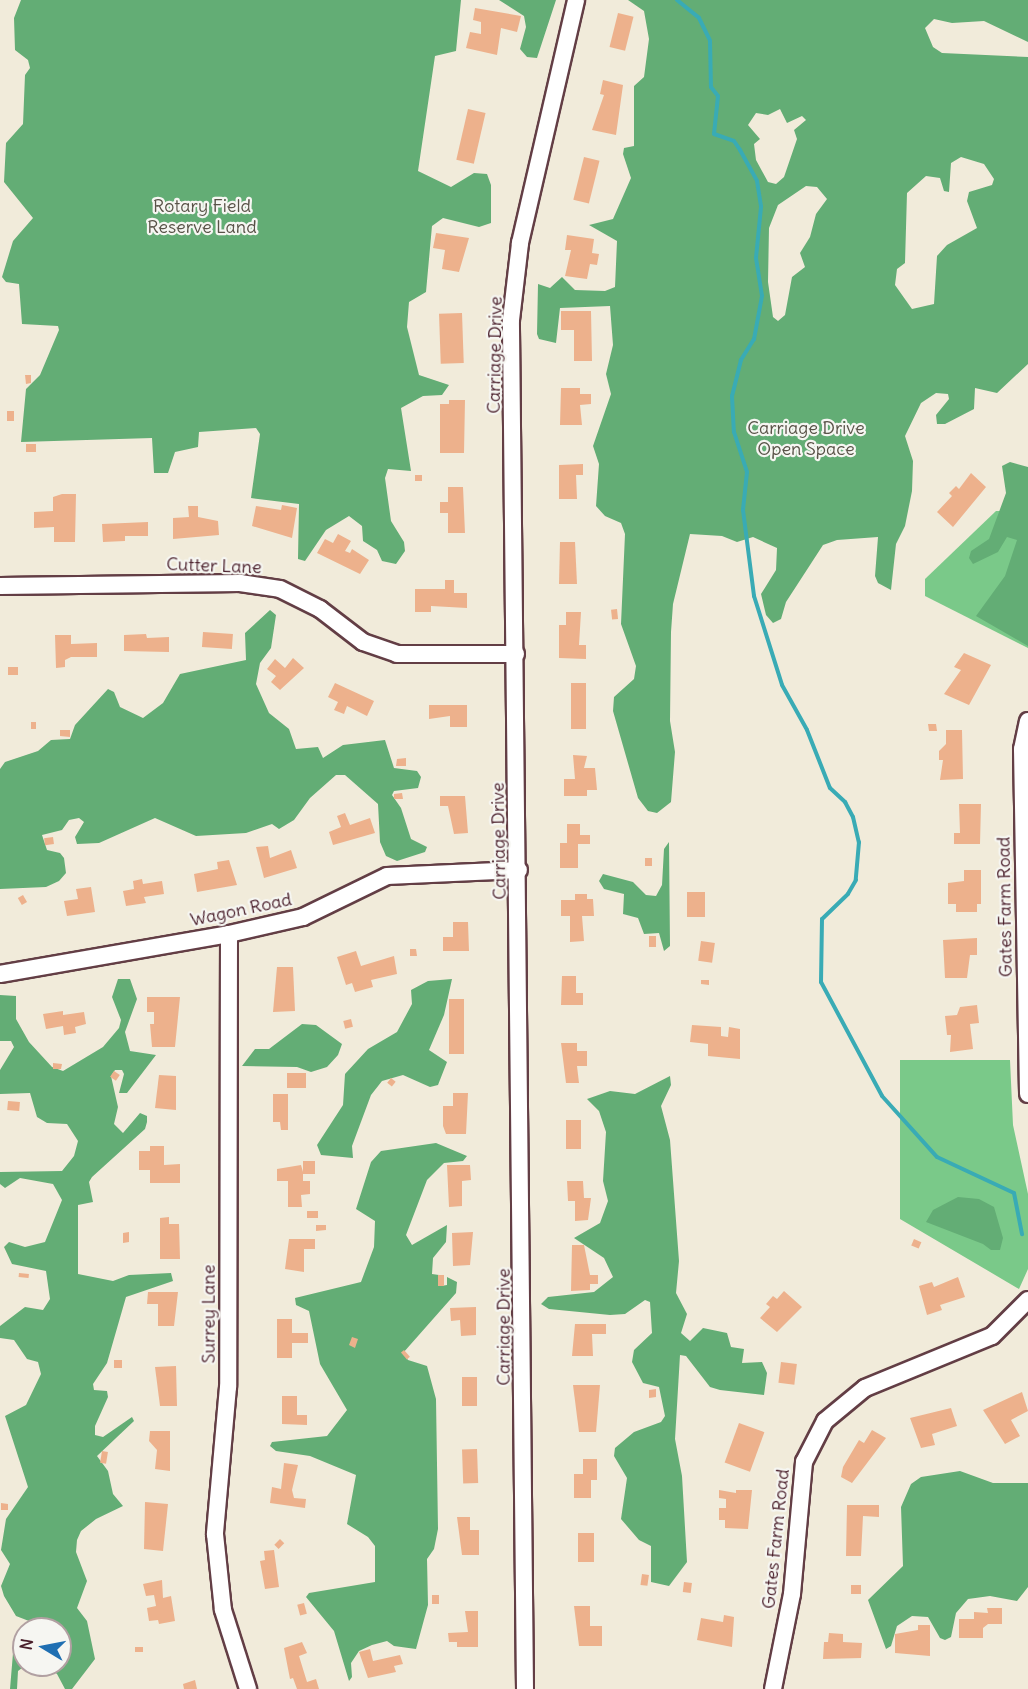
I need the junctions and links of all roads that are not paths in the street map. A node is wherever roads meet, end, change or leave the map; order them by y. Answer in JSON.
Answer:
{"nodes":[{"id":1,"x":576,"y":0,"type":"edge"},
{"id":2,"x":0,"y":586,"type":"edge"},
{"id":3,"x":516,"y":654,"type":"junction"},
{"id":4,"x":1028,"y":721,"type":"edge"},
{"id":5,"x":519,"y":870,"type":"junction"},
{"id":6,"x":229,"y":934,"type":"junction"},
{"id":7,"x":0,"y":974,"type":"edge"},
{"id":8,"x":1028,"y":1094,"type":"edge"},
{"id":9,"x":1028,"y":1300,"type":"edge"},
{"id":10,"x":248,"y":1689,"type":"edge"},
{"id":11,"x":525,"y":1689,"type":"edge"},
{"id":12,"x":773,"y":1689,"type":"edge"}],
"edges":[{"from":1,"to":3,"type":"street","name":"Carriage Drive"},
{"from":2,"to":3,"type":"street","name":"Cutter Lane"},
{"from":3,"to":5,"type":"street","name":"Carriage Drive"},
{"from":4,"to":8,"type":"street","name":"Gates Farm Road"},
{"from":5,"to":6,"type":"street","name":"Wagon Road"},
{"from":5,"to":11,"type":"street","name":"Carriage Drive"},
{"from":6,"to":7,"type":"street","name":"Wagon Road"},
{"from":6,"to":10,"type":"street","name":"Surrey Lane"},
{"from":9,"to":12,"type":"street","name":"Gates Farm Road"}]}
